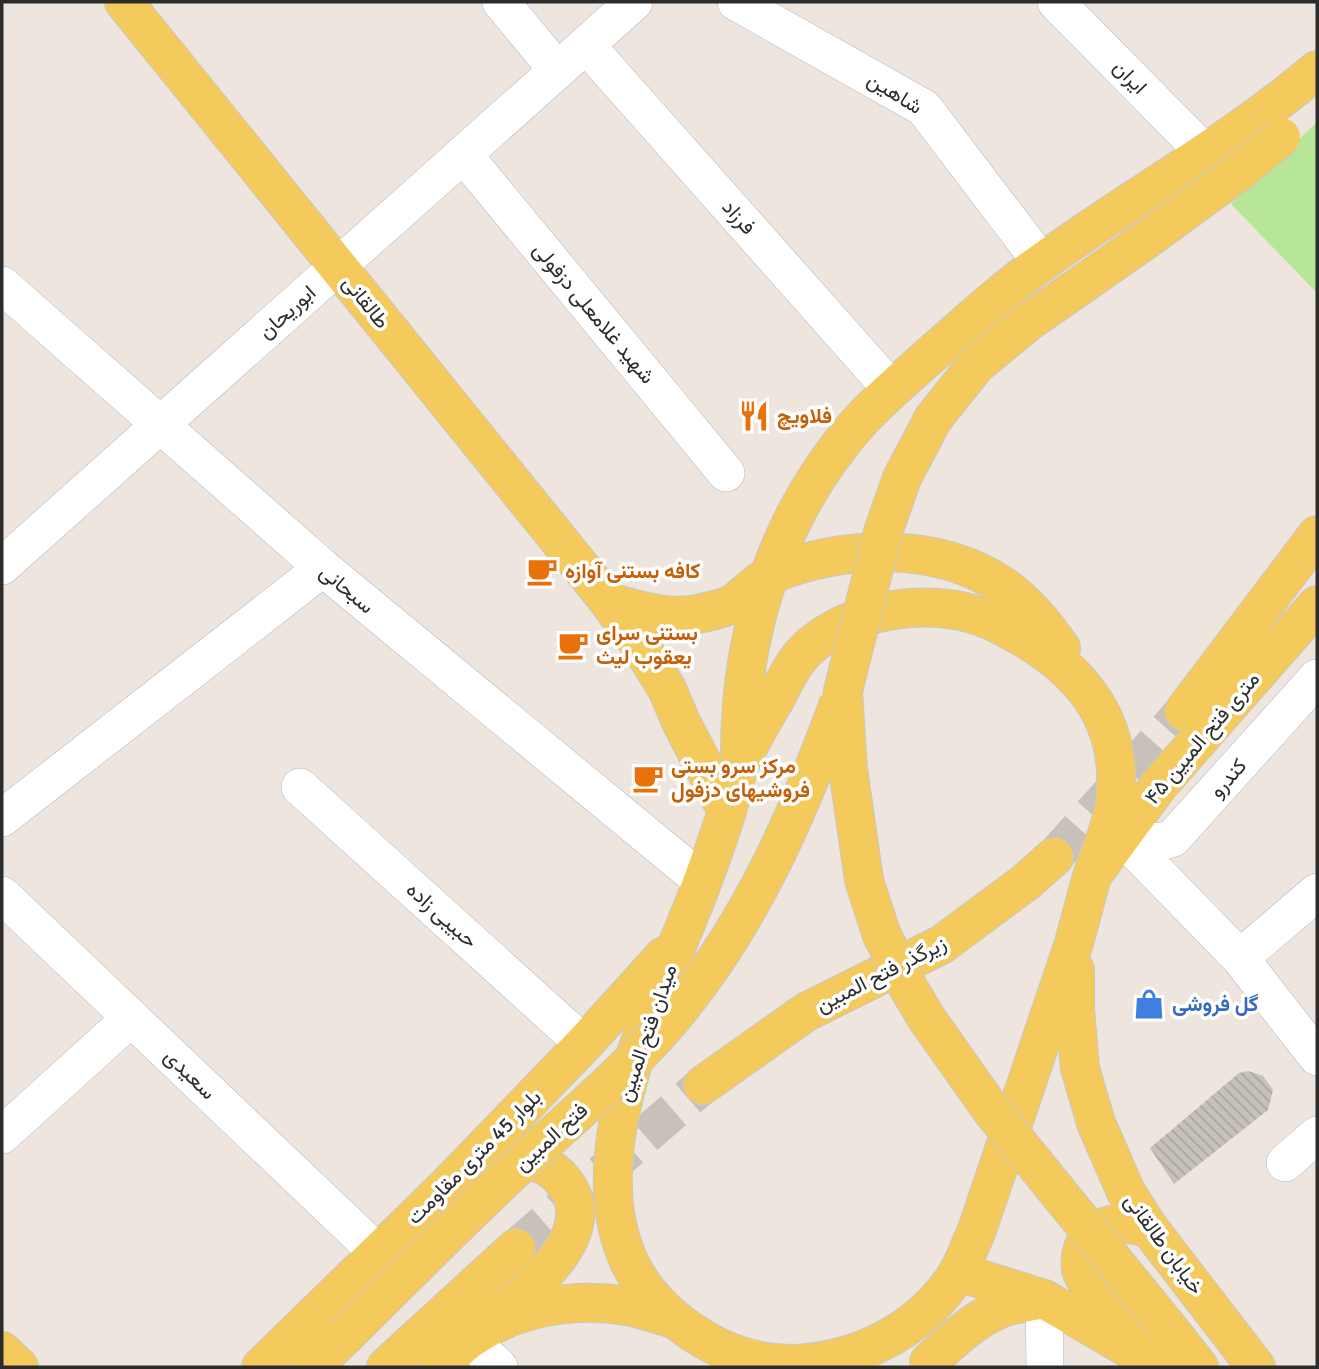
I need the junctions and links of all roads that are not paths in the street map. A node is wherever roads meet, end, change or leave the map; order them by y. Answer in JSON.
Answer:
{"nodes":[{"id":1,"x":124,"y":2,"type":"edge"},
{"id":2,"x":501,"y":2,"type":"edge"},
{"id":3,"x":634,"y":2,"type":"edge"},
{"id":4,"x":736,"y":2,"type":"edge"},
{"id":5,"x":1056,"y":2,"type":"edge"},
{"id":6,"x":586,"y":45,"type":"junction"},
{"id":7,"x":557,"y":71,"type":"junction"},
{"id":8,"x":1317,"y":71,"type":"edge"},
{"id":9,"x":1317,"y":102,"type":"edge"},
{"id":10,"x":1204,"y":152,"type":"junction"},
{"id":11,"x":463,"y":154,"type":"junction"},
{"id":12,"x":1041,"y":262,"type":"junction"},
{"id":13,"x":337,"y":267,"type":"junction"},
{"id":14,"x":2,"y":285,"type":"edge"},
{"id":15,"x":892,"y":390,"type":"junction"},
{"id":16,"x":159,"y":426,"type":"junction"},
{"id":17,"x":726,"y":473,"type":"dead end"},
{"id":18,"x":1317,"y":535,"type":"edge"},
{"id":19,"x":2,"y":566,"type":"edge"},
{"id":20,"x":323,"y":568,"type":"junction"},
{"id":21,"x":768,"y":576,"type":"junction"},
{"id":22,"x":609,"y":602,"type":"junction"},
{"id":23,"x":1317,"y":605,"type":"edge"},
{"id":24,"x":1317,"y":678,"type":"edge"},
{"id":25,"x":1086,"y":688,"type":"junction"},
{"id":26,"x":843,"y":691,"type":"junction"},
{"id":27,"x":1184,"y":711,"type":"tunnel mouth"},
{"id":28,"x":740,"y":763,"type":"junction"},
{"id":29,"x":300,"y":787,"type":"dead end"},
{"id":30,"x":727,"y":811,"type":"junction"},
{"id":31,"x":2,"y":818,"type":"edge"},
{"id":32,"x":1122,"y":837,"type":"junction"},
{"id":33,"x":1055,"y":857,"type":"tunnel mouth"},
{"id":34,"x":1092,"y":876,"type":"junction"},
{"id":35,"x":702,"y":881,"type":"junction"},
{"id":36,"x":1317,"y":892,"type":"edge"},
{"id":37,"x":2,"y":895,"type":"edge"},
{"id":38,"x":680,"y":939,"type":"junction"},
{"id":39,"x":1074,"y":943,"type":"junction"},
{"id":40,"x":1240,"y":958,"type":"junction"},
{"id":41,"x":131,"y":1018,"type":"junction"},
{"id":42,"x":584,"y":1044,"type":"junction"},
{"id":43,"x":1317,"y":1057,"type":"edge"},
{"id":44,"x":703,"y":1085,"type":"tunnel mouth"},
{"id":45,"x":2,"y":1135,"type":"edge"},
{"id":46,"x":1317,"y":1135,"type":"edge"},
{"id":47,"x":1284,"y":1163,"type":"dead end"},
{"id":48,"x":447,"y":1186,"type":"junction"},
{"id":49,"x":1149,"y":1228,"type":"junction"},
{"id":50,"x":516,"y":1248,"type":"tunnel mouth"},
{"id":51,"x":378,"y":1253,"type":"junction"},
{"id":52,"x":958,"y":1272,"type":"junction"},
{"id":53,"x":1044,"y":1299,"type":"junction"},
{"id":54,"x":934,"y":1305,"type":"junction"},
{"id":55,"x":684,"y":1327,"type":"junction"},
{"id":56,"x":469,"y":1339,"type":"junction"},
{"id":57,"x":2,"y":1351,"type":"edge"},
{"id":58,"x":929,"y":1365,"type":"edge"},
{"id":59,"x":19,"y":1367,"type":"edge"},
{"id":60,"x":261,"y":1367,"type":"edge"},
{"id":61,"x":312,"y":1367,"type":"edge"},
{"id":62,"x":386,"y":1367,"type":"edge"},
{"id":63,"x":438,"y":1367,"type":"edge"},
{"id":64,"x":499,"y":1367,"type":"edge"},
{"id":65,"x":737,"y":1367,"type":"edge"},
{"id":66,"x":1045,"y":1367,"type":"edge"},
{"id":67,"x":1152,"y":1367,"type":"edge"},
{"id":68,"x":1158,"y":1367,"type":"edge"},
{"id":69,"x":1199,"y":1367,"type":"edge"},
{"id":70,"x":1256,"y":1367,"type":"edge"}],
"edges":[{"from":1,"to":13,"type":"main road","name":"طالقانی"},
{"from":2,"to":7,"type":"street"},
{"from":3,"to":6,"type":"street","name":"ابوریحان"},
{"from":4,"to":12,"type":"street","name":"شاهین"},
{"from":5,"to":10,"type":"street","name":"ایران"},
{"from":6,"to":7,"type":"street","name":"ابوریحان"},
{"from":6,"to":15,"type":"street","name":"فرزاد"},
{"from":7,"to":11,"type":"street","name":"ابوریحان"},
{"from":8,"to":10,"type":"main road"},
{"from":9,"to":26,"type":"main road","bridge":true},
{"from":10,"to":12,"type":"main road"},
{"from":11,"to":13,"type":"street","name":"ابوریحان"},
{"from":11,"to":17,"type":"street","name":"شهید غلامعلی دزفولی"},
{"from":12,"to":15,"type":"main road"},
{"from":13,"to":16,"type":"street","name":"ابوریحان"},
{"from":13,"to":22,"type":"main road","name":"طالقانی"},
{"from":14,"to":16,"type":"street","name":"سبحانی"},
{"from":15,"to":21,"type":"main road"},
{"from":16,"to":19,"type":"street","name":"ابوریحان"},
{"from":16,"to":20,"type":"street","name":"سبحانی"},
{"from":18,"to":27,"type":"main road"},
{"from":20,"to":31,"type":"street"},
{"from":20,"to":35,"type":"street","name":"سبحانی"},
{"from":21,"to":22,"type":"main road"},
{"from":21,"to":25,"type":"main road"},
{"from":21,"to":28,"type":"main road"},
{"from":22,"to":30,"type":"main road","name":"طالقانی"},
{"from":23,"to":32,"type":"main road","name":"۴۵ متری فتح المبین"},
{"from":24,"to":32,"type":"street","name":"کندرو"},
{"from":25,"to":28,"type":"main road","name":"میدان فتح المبین"},
{"from":25,"to":34,"type":"main road","name":"میدان فتح المبین"},
{"from":26,"to":61,"type":"main road","name":"فتح المبین","bridge":true},
{"from":26,"to":69,"type":"main road","bridge":true},
{"from":28,"to":30,"type":"main road","name":"میدان فتح المبین"},
{"from":29,"to":42,"type":"street","name":"حبیبی زاده"},
{"from":30,"to":35,"type":"main road","name":"میدان فتح المبین"},
{"from":32,"to":34,"type":"main road","name":"۴۵ متری فتح المبین"},
{"from":32,"to":40,"type":"street"},
{"from":33,"to":44,"type":"main road","name":"زیرگذر فتح المبین"},
{"from":34,"to":39,"type":"main road","name":"میدان فتح المبین"},
{"from":35,"to":38,"type":"main road","name":"میدان فتح المبین"},
{"from":36,"to":40,"type":"street"},
{"from":37,"to":41,"type":"street","name":"سعیدی"},
{"from":38,"to":42,"type":"main road","name":"بلوار 45 متری مقاومت"},
{"from":38,"to":55,"type":"main road","name":"میدان فتح المبین"},
{"from":39,"to":49,"type":"main road","name":"خیابان طالقانی"},
{"from":39,"to":52,"type":"main road","name":"میدان فتح المبین"},
{"from":40,"to":43,"type":"street"},
{"from":41,"to":45,"type":"street"},
{"from":41,"to":51,"type":"street","name":"سعیدی"},
{"from":42,"to":48,"type":"main road","name":"بلوار 45 متری مقاومت"},
{"from":46,"to":47,"type":"street"},
{"from":48,"to":51,"type":"main road","name":"بلوار 45 متری مقاومت"},
{"from":48,"to":56,"type":"main road"},
{"from":49,"to":68,"type":"main road"},
{"from":49,"to":70,"type":"main road","name":"خیابان طالقانی"},
{"from":50,"to":62,"type":"main road"},
{"from":51,"to":60,"type":"main road","name":"بلوار 45 متری مقاومت"},
{"from":52,"to":53,"type":"main road"},
{"from":52,"to":54,"type":"main road","name":"میدان فتح المبین"},
{"from":53,"to":58,"type":"main road"},
{"from":53,"to":66,"type":"street"},
{"from":53,"to":67,"type":"main road"},
{"from":54,"to":55,"type":"main road","name":"میدان فتح المبین"},
{"from":54,"to":58,"type":"main road"},
{"from":55,"to":56,"type":"main road"},
{"from":55,"to":65,"type":"main road"},
{"from":56,"to":63,"type":"main road"},
{"from":56,"to":64,"type":"street"},
{"from":57,"to":59,"type":"main road"}]}
